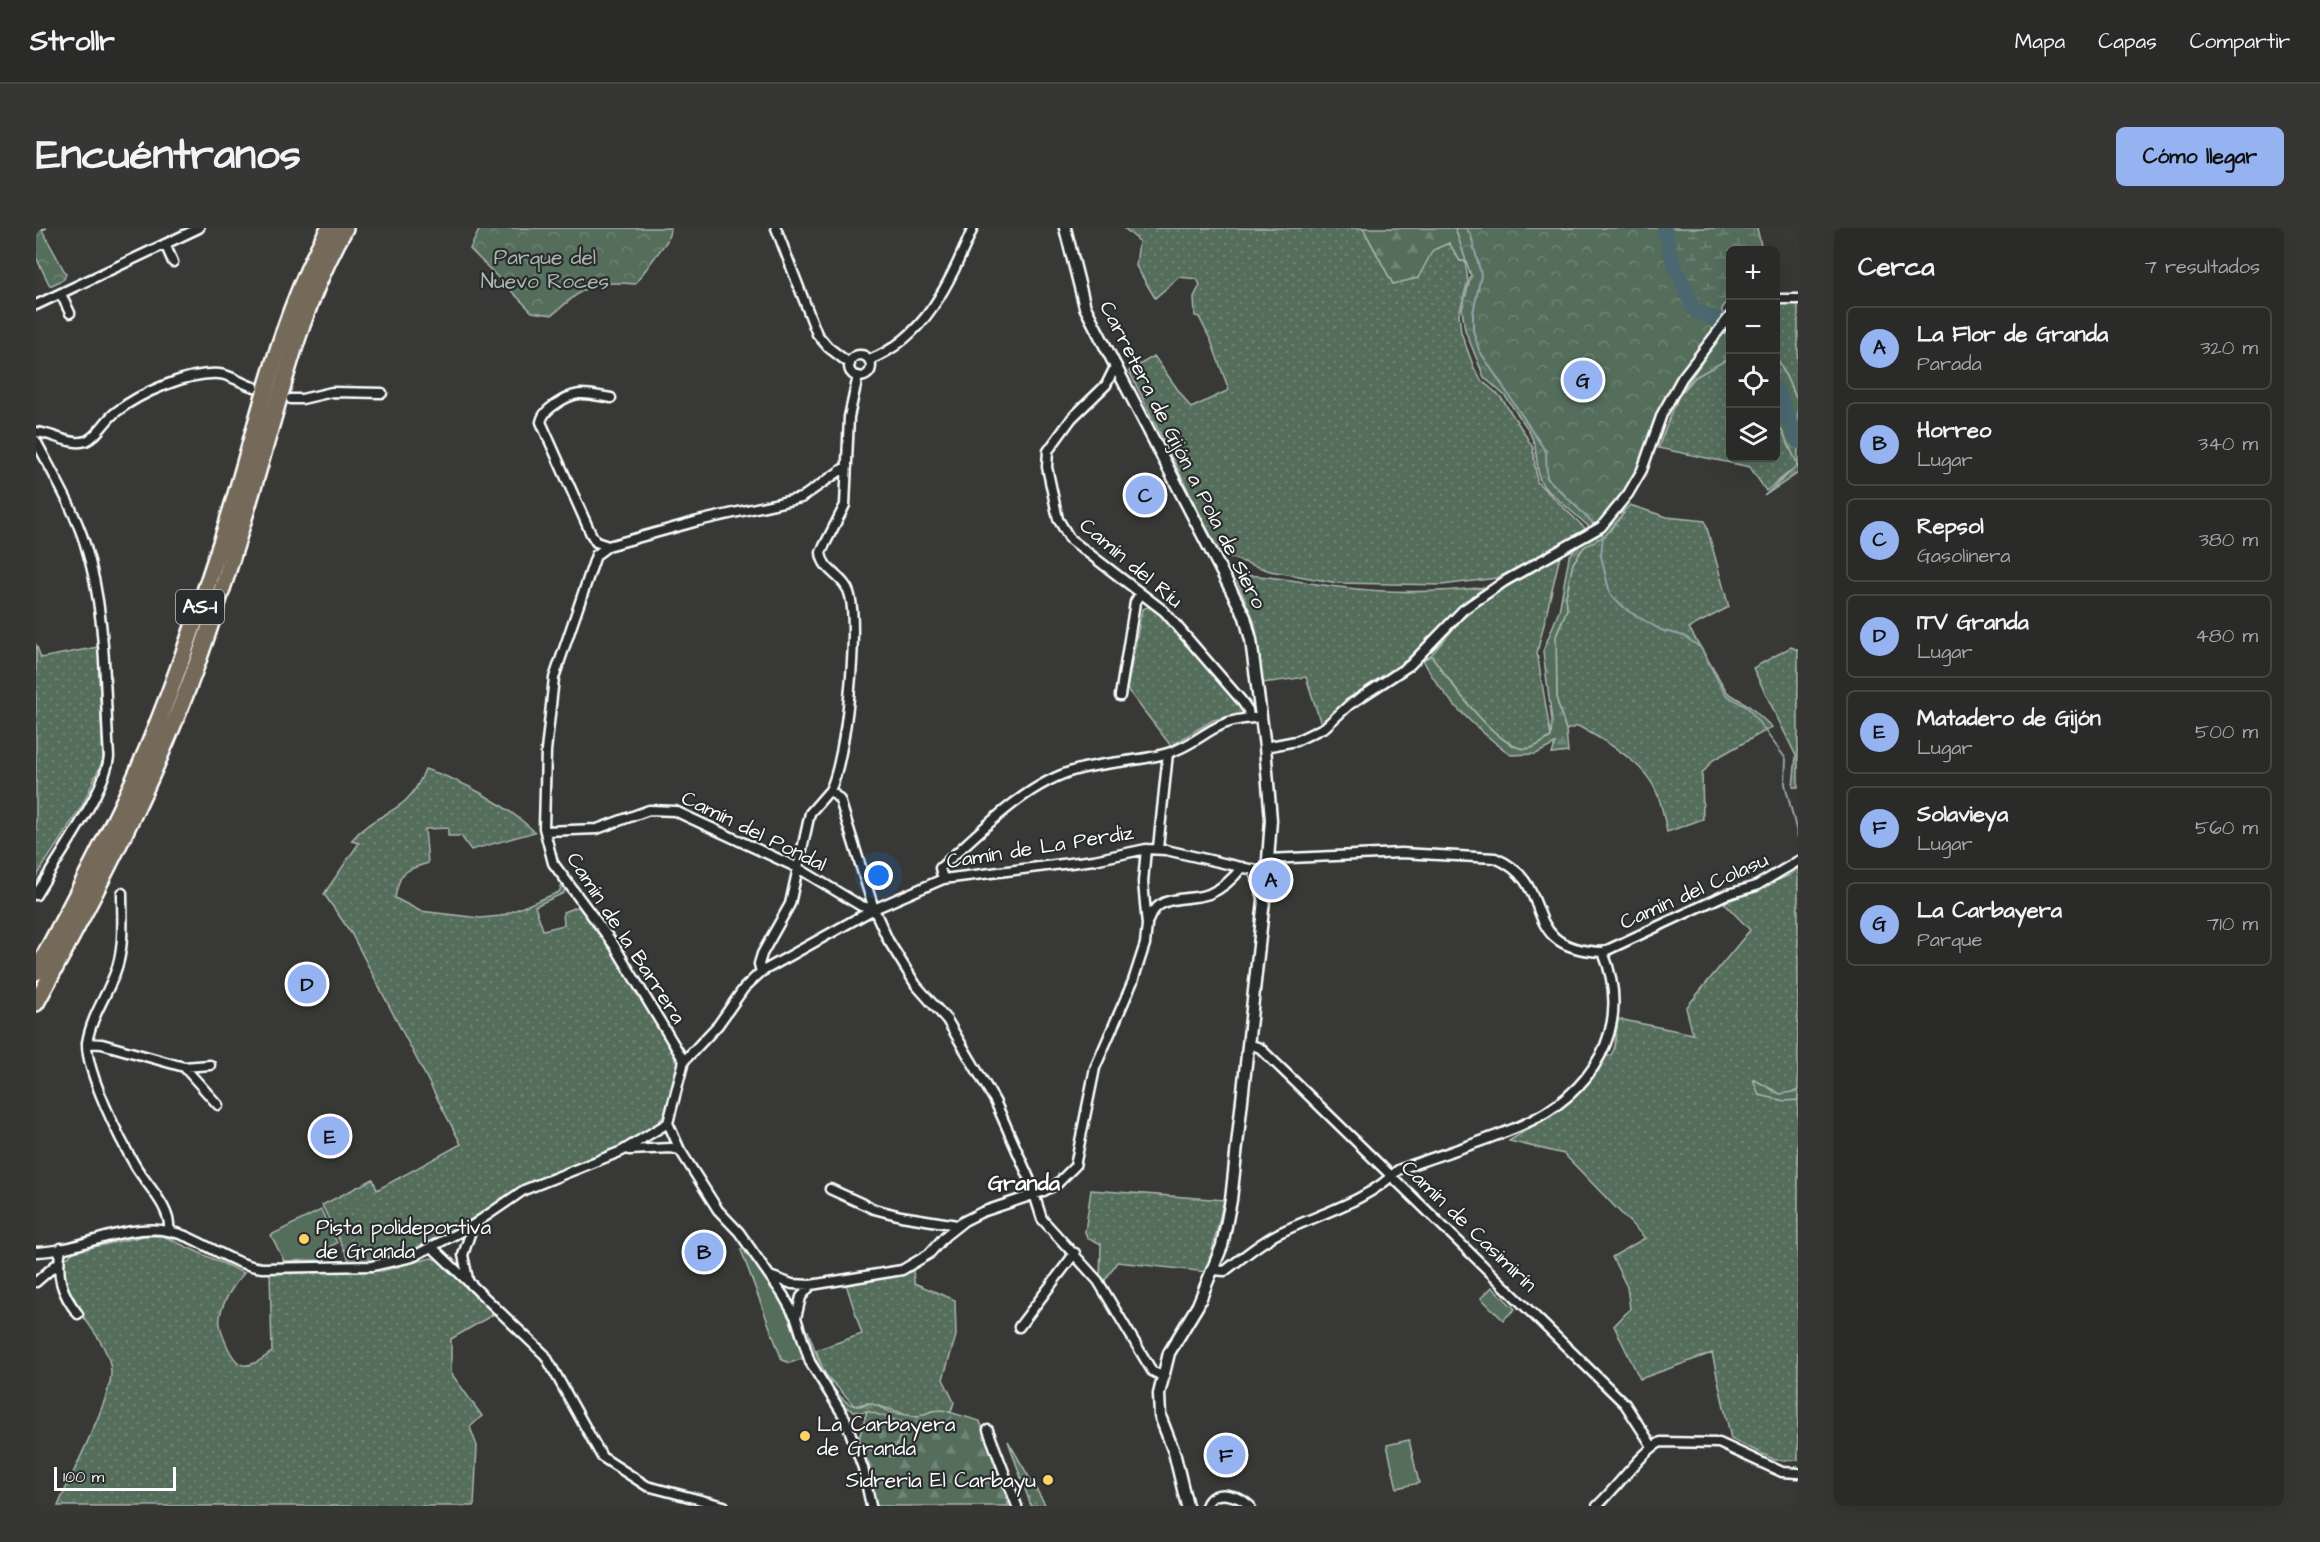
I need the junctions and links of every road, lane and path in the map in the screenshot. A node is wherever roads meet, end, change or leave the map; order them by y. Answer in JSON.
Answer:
{"nodes":[{"id":1,"x":199,"y":228,"type":"edge"},
{"id":2,"x":329,"y":228,"type":"edge"},
{"id":3,"x":345,"y":228,"type":"edge"},
{"id":4,"x":776,"y":228,"type":"edge"},
{"id":5,"x":973,"y":228,"type":"edge"},
{"id":6,"x":1065,"y":228,"type":"edge"},
{"id":7,"x":165,"y":244,"type":"junction"},
{"id":8,"x":173,"y":262,"type":"dead end"},
{"id":9,"x":61,"y":294,"type":"junction"},
{"id":10,"x":1780,"y":299,"type":"edge"},
{"id":11,"x":1798,"y":299,"type":"edge"},
{"id":12,"x":36,"y":305,"type":"edge"},
{"id":13,"x":70,"y":313,"type":"dead end"},
{"id":14,"x":1726,"y":323,"type":"edge"},
{"id":15,"x":869,"y":360,"type":"junction"},
{"id":16,"x":850,"y":364,"type":"junction"},
{"id":17,"x":1116,"y":364,"type":"junction"},
{"id":18,"x":858,"y":376,"type":"junction"},
{"id":19,"x":254,"y":387,"type":"dead end"},
{"id":20,"x":382,"y":393,"type":"dead end"},
{"id":21,"x":611,"y":398,"type":"dead end"},
{"id":22,"x":291,"y":399,"type":"dead end"},
{"id":23,"x":36,"y":432,"type":"edge"},
{"id":24,"x":36,"y":441,"type":"edge"},
{"id":25,"x":46,"y":460,"type":"junction"},
{"id":26,"x":36,"y":464,"type":"edge"},
{"id":27,"x":848,"y":466,"type":"junction"},
{"id":28,"x":608,"y":546,"type":"junction"},
{"id":29,"x":1140,"y":594,"type":"junction"},
{"id":30,"x":1120,"y":696,"type":"dead end"},
{"id":31,"x":1255,"y":718,"type":"junction"},
{"id":32,"x":1265,"y":747,"type":"junction"},
{"id":33,"x":1168,"y":753,"type":"junction"},
{"id":34,"x":830,"y":790,"type":"junction"},
{"id":35,"x":545,"y":831,"type":"junction"},
{"id":36,"x":1158,"y":848,"type":"junction"},
{"id":37,"x":1146,"y":849,"type":"junction"},
{"id":38,"x":1268,"y":859,"type":"junction"},
{"id":39,"x":1797,"y":862,"type":"edge"},
{"id":40,"x":1242,"y":867,"type":"junction"},
{"id":41,"x":798,"y":868,"type":"junction"},
{"id":42,"x":1253,"y":869,"type":"junction"},
{"id":43,"x":1267,"y":873,"type":"junction"},
{"id":44,"x":943,"y":879,"type":"junction"},
{"id":45,"x":122,"y":893,"type":"dead end"},
{"id":46,"x":36,"y":895,"type":"edge"},
{"id":47,"x":1264,"y":901,"type":"junction"},
{"id":48,"x":874,"y":909,"type":"junction"},
{"id":49,"x":1147,"y":925,"type":"junction"},
{"id":50,"x":1603,"y":952,"type":"junction"},
{"id":51,"x":36,"y":972,"type":"edge"},
{"id":52,"x":761,"y":972,"type":"junction"},
{"id":53,"x":36,"y":1003,"type":"edge"},
{"id":54,"x":87,"y":1043,"type":"junction"},
{"id":55,"x":1249,"y":1044,"type":"junction"},
{"id":56,"x":684,"y":1061,"type":"junction"},
{"id":57,"x":210,"y":1065,"type":"dead end"},
{"id":58,"x":184,"y":1067,"type":"junction"},
{"id":59,"x":218,"y":1105,"type":"dead end"},
{"id":60,"x":668,"y":1123,"type":"junction"},
{"id":61,"x":680,"y":1150,"type":"junction"},
{"id":62,"x":622,"y":1151,"type":"junction"},
{"id":63,"x":1392,"y":1176,"type":"junction"},
{"id":64,"x":830,"y":1189,"type":"dead end"},
{"id":65,"x":1034,"y":1194,"type":"junction"},
{"id":66,"x":473,"y":1225,"type":"junction"},
{"id":67,"x":957,"y":1225,"type":"junction"},
{"id":68,"x":169,"y":1231,"type":"junction"},
{"id":69,"x":61,"y":1248,"type":"junction"},
{"id":70,"x":433,"y":1248,"type":"junction"},
{"id":71,"x":36,"y":1251,"type":"edge"},
{"id":72,"x":1075,"y":1253,"type":"junction"},
{"id":73,"x":58,"y":1263,"type":"junction"},
{"id":74,"x":1213,"y":1270,"type":"junction"},
{"id":75,"x":770,"y":1276,"type":"junction"},
{"id":76,"x":36,"y":1282,"type":"edge"},
{"id":77,"x":471,"y":1285,"type":"junction"},
{"id":78,"x":811,"y":1285,"type":"junction"},
{"id":79,"x":78,"y":1314,"type":"dead end"},
{"id":80,"x":796,"y":1318,"type":"junction"},
{"id":81,"x":1019,"y":1327,"type":"dead end"},
{"id":82,"x":1162,"y":1376,"type":"junction"},
{"id":83,"x":988,"y":1430,"type":"dead end"},
{"id":84,"x":1652,"y":1446,"type":"junction"},
{"id":85,"x":1798,"y":1473,"type":"edge"},
{"id":86,"x":1229,"y":1496,"type":"junction"},
{"id":87,"x":724,"y":1506,"type":"edge"},
{"id":88,"x":871,"y":1506,"type":"edge"},
{"id":89,"x":1017,"y":1506,"type":"edge"},
{"id":90,"x":1187,"y":1506,"type":"edge"},
{"id":91,"x":1206,"y":1506,"type":"edge"},
{"id":92,"x":1232,"y":1506,"type":"edge"},
{"id":93,"x":1250,"y":1506,"type":"edge"},
{"id":94,"x":1597,"y":1506,"type":"edge"}],
"edges":[{"from":1,"to":7,"type":"street"},
{"from":2,"to":51,"type":"highway","number":"AS-I"},
{"from":3,"to":53,"type":"highway","number":"AS-I"},
{"from":4,"to":16,"type":"street"},
{"from":5,"to":15,"type":"street"},
{"from":6,"to":17,"type":"street","name":"Carretera de Gijón a Pola de Siero"},
{"from":7,"to":8,"type":"street"},
{"from":7,"to":9,"type":"street"},
{"from":9,"to":12,"type":"street"},
{"from":9,"to":13,"type":"street"},
{"from":10,"to":11,"type":"street"},
{"from":14,"to":32,"type":"street"},
{"from":15,"to":16,"type":"street"},
{"from":15,"to":18,"type":"street"},
{"from":16,"to":18,"type":"street"},
{"from":17,"to":29,"type":"street","name":"Camín del Ríu"},
{"from":17,"to":31,"type":"street","name":"Carretera de Gijón a Pola de Siero"},
{"from":18,"to":27,"type":"street"},
{"from":19,"to":23,"type":"street"},
{"from":20,"to":22,"type":"street"},
{"from":21,"to":28,"type":"street"},
{"from":24,"to":25,"type":"street"},
{"from":25,"to":26,"type":"street"},
{"from":25,"to":46,"type":"street"},
{"from":27,"to":28,"type":"street"},
{"from":27,"to":34,"type":"street"},
{"from":28,"to":35,"type":"street","name":"Camín de la Barrera"},
{"from":29,"to":30,"type":"street"},
{"from":29,"to":31,"type":"street","name":"Camín del Ríu"},
{"from":31,"to":32,"type":"street","name":"Carretera de Gijón a Pola de Siero"},
{"from":31,"to":33,"type":"street"},
{"from":32,"to":38,"type":"street","name":"Carretera de Gijón a Pola de Siero"},
{"from":33,"to":36,"type":"street"},
{"from":33,"to":44,"type":"street"},
{"from":34,"to":41,"type":"street"},
{"from":34,"to":48,"type":"street"},
{"from":35,"to":41,"type":"street","name":"Camín del Pondal"},
{"from":35,"to":56,"type":"street","name":"Camín de la Barrera"},
{"from":36,"to":37,"type":"street","name":"Camín de La Perdiz"},
{"from":36,"to":40,"type":"street","name":"Camín de La Perdiz"},
{"from":37,"to":44,"type":"street","name":"Camín de La Perdiz"},
{"from":37,"to":49,"type":"street"},
{"from":38,"to":43,"type":"street","name":"Carretera de Gijón a Pola de Siero"},
{"from":38,"to":50,"type":"street"},
{"from":39,"to":50,"type":"street","name":"Camín del Colasu"},
{"from":40,"to":42,"type":"street","name":"Camín de La Perdiz"},
{"from":40,"to":49,"type":"street"},
{"from":41,"to":48,"type":"street","name":"Camín del Pondal"},
{"from":41,"to":52,"type":"street"},
{"from":42,"to":43,"type":"street","name":"Camín de La Perdiz"},
{"from":42,"to":47,"type":"street"},
{"from":43,"to":47,"type":"street","name":"Carretera de Gijón a Pola de Siero"},
{"from":44,"to":48,"type":"street","name":"Camín de La Perdiz"},
{"from":45,"to":54,"type":"street"},
{"from":47,"to":55,"type":"street","name":"Carretera de Gijón a Pola de Siero"},
{"from":48,"to":52,"type":"street","name":"Camín de La Perdiz"},
{"from":48,"to":65,"type":"street"},
{"from":49,"to":65,"type":"street"},
{"from":50,"to":63,"type":"street"},
{"from":52,"to":56,"type":"street","name":"Camín de La Perdiz"},
{"from":54,"to":58,"type":"street"},
{"from":54,"to":68,"type":"street"},
{"from":55,"to":63,"type":"street","name":"Camín de Casimirín"},
{"from":55,"to":74,"type":"street","name":"Carretera de Gijón a Pola de Siero"},
{"from":56,"to":60,"type":"street","name":"Camín de La Perdiz"},
{"from":57,"to":58,"type":"street"},
{"from":58,"to":59,"type":"street"},
{"from":60,"to":61,"type":"street"},
{"from":60,"to":62,"type":"street"},
{"from":61,"to":62,"type":"street"},
{"from":61,"to":75,"type":"street"},
{"from":62,"to":66,"type":"street"},
{"from":63,"to":74,"type":"street"},
{"from":63,"to":84,"type":"street","name":"Camín de Casimirín"},
{"from":64,"to":67,"type":"street"},
{"from":65,"to":67,"type":"street"},
{"from":65,"to":72,"type":"street"},
{"from":66,"to":70,"type":"street"},
{"from":66,"to":77,"type":"street"},
{"from":67,"to":78,"type":"street"},
{"from":68,"to":69,"type":"street"},
{"from":68,"to":70,"type":"street"},
{"from":69,"to":71,"type":"street"},
{"from":69,"to":73,"type":"street"},
{"from":70,"to":77,"type":"street"},
{"from":72,"to":81,"type":"street"},
{"from":72,"to":82,"type":"street"},
{"from":73,"to":76,"type":"street"},
{"from":73,"to":79,"type":"street"},
{"from":74,"to":82,"type":"street","name":"Carretera de Gijón a Pola de Siero"},
{"from":75,"to":78,"type":"street"},
{"from":75,"to":80,"type":"street"},
{"from":77,"to":87,"type":"street"},
{"from":78,"to":80,"type":"street"},
{"from":80,"to":88,"type":"street"},
{"from":82,"to":90,"type":"street","name":"Carretera de Gijón a Pola de Siero"},
{"from":83,"to":89,"type":"street"},
{"from":84,"to":85,"type":"street"},
{"from":84,"to":94,"type":"street"},
{"from":86,"to":91,"type":"street"},
{"from":86,"to":92,"type":"street"},
{"from":86,"to":93,"type":"street"}]}
